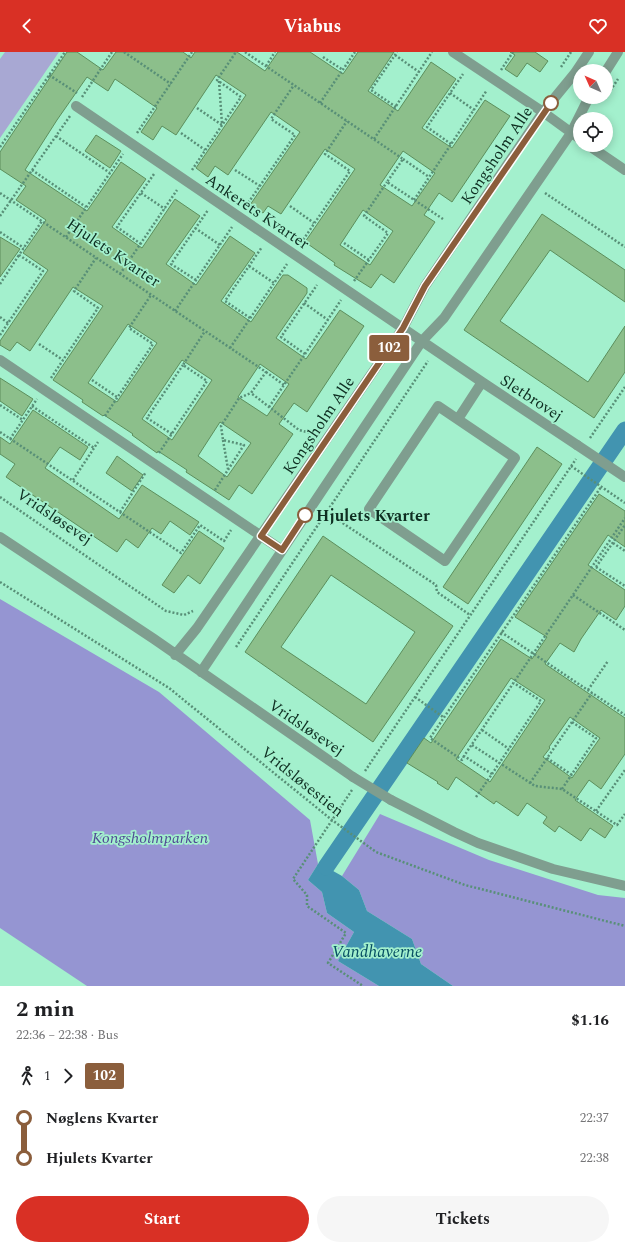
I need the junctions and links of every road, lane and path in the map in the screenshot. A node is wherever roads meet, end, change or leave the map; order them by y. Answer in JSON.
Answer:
{"nodes":[{"id":1,"x":65,"y":52,"type":"edge"},
{"id":2,"x":112,"y":52,"type":"edge"},
{"id":3,"x":124,"y":52,"type":"edge"},
{"id":4,"x":236,"y":52,"type":"edge"},
{"id":5,"x":245,"y":52,"type":"edge"},
{"id":6,"x":275,"y":52,"type":"edge"},
{"id":7,"x":355,"y":52,"type":"edge"},
{"id":8,"x":397,"y":52,"type":"edge"},
{"id":9,"x":432,"y":52,"type":"edge"},
{"id":10,"x":453,"y":52,"type":"edge"},
{"id":11,"x":513,"y":52,"type":"edge"},
{"id":12,"x":589,"y":52,"type":"edge"},
{"id":13,"x":618,"y":52,"type":"edge"},
{"id":14,"x":395,"y":56,"type":"junction"},
{"id":15,"x":323,"y":57,"type":"dead end"},
{"id":16,"x":470,"y":63,"type":"junction"},
{"id":17,"x":610,"y":64,"type":"edge"},
{"id":18,"x":266,"y":66,"type":"junction"},
{"id":19,"x":343,"y":70,"type":"junction"},
{"id":20,"x":419,"y":72,"type":"junction"},
{"id":21,"x":621,"y":74,"type":"dead end"},
{"id":22,"x":49,"y":75,"type":"junction"},
{"id":23,"x":494,"y":80,"type":"junction"},
{"id":24,"x":219,"y":81,"type":"junction"},
{"id":25,"x":170,"y":84,"type":"dead end"},
{"id":26,"x":294,"y":85,"type":"junction"},
{"id":27,"x":613,"y":86,"type":"edge"},
{"id":28,"x":450,"y":93,"type":"junction"},
{"id":29,"x":82,"y":97,"type":"junction"},
{"id":30,"x":320,"y":103,"type":"junction"},
{"id":31,"x":586,"y":104,"type":"edge"},
{"id":32,"x":76,"y":106,"type":"junction"},
{"id":33,"x":396,"y":107,"type":"junction"},
{"id":34,"x":197,"y":108,"type":"dead end"},
{"id":35,"x":474,"y":110,"type":"junction"},
{"id":36,"x":543,"y":112,"type":"junction"},
{"id":37,"x":347,"y":121,"type":"junction"},
{"id":38,"x":222,"y":125,"type":"junction"},
{"id":39,"x":181,"y":133,"type":"dead end"},
{"id":40,"x":571,"y":133,"type":"junction"},
{"id":41,"x":56,"y":136,"type":"junction"},
{"id":42,"x":374,"y":139,"type":"junction"},
{"id":43,"x":451,"y":144,"type":"junction"},
{"id":44,"x":0,"y":147,"type":"edge"},
{"id":45,"x":205,"y":150,"type":"junction"},
{"id":46,"x":598,"y":152,"type":"edge"},
{"id":47,"x":403,"y":159,"type":"junction"},
{"id":48,"x":161,"y":163,"type":"junction"},
{"id":49,"x":32,"y":170,"type":"junction"},
{"id":50,"x":235,"y":170,"type":"dead end"},
{"id":51,"x":625,"y":170,"type":"edge"},
{"id":52,"x":110,"y":173,"type":"dead end"},
{"id":53,"x":429,"y":177,"type":"junction"},
{"id":54,"x":185,"y":180,"type":"junction"},
{"id":55,"x":387,"y":182,"type":"junction"},
{"id":56,"x":260,"y":186,"type":"junction"},
{"id":57,"x":542,"y":192,"type":"dead end"},
{"id":58,"x":0,"y":193,"type":"edge"},
{"id":59,"x":141,"y":193,"type":"junction"},
{"id":60,"x":11,"y":200,"type":"junction"},
{"id":61,"x":215,"y":200,"type":"junction"},
{"id":62,"x":414,"y":200,"type":"junction"},
{"id":63,"x":290,"y":206,"type":"dead end"},
{"id":64,"x":86,"y":207,"type":"dead end"},
{"id":65,"x":165,"y":209,"type":"junction"},
{"id":66,"x":0,"y":216,"type":"edge"},
{"id":67,"x":240,"y":217,"type":"junction"},
{"id":68,"x":444,"y":219,"type":"dead end"},
{"id":69,"x":42,"y":221,"type":"junction"},
{"id":70,"x":314,"y":223,"type":"junction"},
{"id":71,"x":195,"y":228,"type":"junction"},
{"id":72,"x":0,"y":232,"type":"edge"},
{"id":73,"x":269,"y":237,"type":"junction"},
{"id":74,"x":344,"y":243,"type":"dead end"},
{"id":75,"x":141,"y":244,"type":"junction"},
{"id":76,"x":220,"y":245,"type":"junction"},
{"id":77,"x":625,"y":247,"type":"edge"},
{"id":78,"x":24,"y":248,"type":"junction"},
{"id":79,"x":294,"y":254,"type":"junction"},
{"id":80,"x":19,"y":255,"type":"junction"},
{"id":81,"x":96,"y":258,"type":"junction"},
{"id":82,"x":369,"y":260,"type":"junction"},
{"id":83,"x":249,"y":266,"type":"junction"},
{"id":84,"x":120,"y":274,"type":"junction"},
{"id":85,"x":324,"y":274,"type":"junction"},
{"id":86,"x":196,"y":280,"type":"junction"},
{"id":87,"x":274,"y":283,"type":"junction"},
{"id":88,"x":0,"y":284,"type":"edge"},
{"id":89,"x":348,"y":291,"type":"junction"},
{"id":90,"x":151,"y":295,"type":"junction"},
{"id":91,"x":304,"y":303,"type":"junction"},
{"id":92,"x":175,"y":311,"type":"junction"},
{"id":93,"x":0,"y":317,"type":"edge"},
{"id":94,"x":250,"y":318,"type":"junction"},
{"id":95,"x":328,"y":320,"type":"junction"},
{"id":96,"x":8,"y":323,"type":"junction"},
{"id":97,"x":403,"y":328,"type":"junction"},
{"id":98,"x":205,"y":331,"type":"junction"},
{"id":99,"x":0,"y":335,"type":"edge"},
{"id":100,"x":422,"y":341,"type":"junction"},
{"id":101,"x":39,"y":344,"type":"dead end"},
{"id":102,"x":230,"y":348,"type":"junction"},
{"id":103,"x":435,"y":350,"type":"junction"},
{"id":104,"x":305,"y":354,"type":"junction"},
{"id":105,"x":0,"y":360,"type":"edge"},
{"id":106,"x":63,"y":360,"type":"junction"},
{"id":107,"x":183,"y":365,"type":"junction"},
{"id":108,"x":266,"y":372,"type":"junction"},
{"id":109,"x":92,"y":380,"type":"dead end"},
{"id":110,"x":482,"y":382,"type":"junction"},
{"id":111,"x":284,"y":385,"type":"junction"},
{"id":112,"x":625,"y":387,"type":"edge"},
{"id":113,"x":43,"y":390,"type":"junction"},
{"id":114,"x":250,"y":393,"type":"junction"},
{"id":115,"x":117,"y":397,"type":"junction"},
{"id":116,"x":0,"y":405,"type":"edge"},
{"id":117,"x":32,"y":406,"type":"junction"},
{"id":118,"x":269,"y":407,"type":"junction"},
{"id":119,"x":458,"y":419,"type":"junction"},
{"id":120,"x":23,"y":420,"type":"junction"},
{"id":121,"x":102,"y":429,"type":"junction"},
{"id":122,"x":0,"y":432,"type":"edge"},
{"id":123,"x":172,"y":434,"type":"junction"},
{"id":124,"x":314,"y":434,"type":"dead end"},
{"id":125,"x":10,"y":439,"type":"junction"},
{"id":126,"x":223,"y":440,"type":"junction"},
{"id":127,"x":589,"y":440,"type":"dead end"},
{"id":128,"x":94,"y":448,"type":"junction"},
{"id":129,"x":579,"y":449,"type":"junction"},
{"id":130,"x":153,"y":463,"type":"junction"},
{"id":131,"x":571,"y":466,"type":"junction"},
{"id":132,"x":228,"y":469,"type":"junction"},
{"id":133,"x":625,"y":477,"type":"edge"},
{"id":134,"x":73,"y":480,"type":"junction"},
{"id":135,"x":601,"y":487,"type":"junction"},
{"id":136,"x":0,"y":497,"type":"edge"},
{"id":137,"x":208,"y":500,"type":"junction"},
{"id":138,"x":625,"y":503,"type":"edge"},
{"id":139,"x":120,"y":512,"type":"junction"},
{"id":140,"x":326,"y":512,"type":"junction"},
{"id":141,"x":625,"y":518,"type":"edge"},
{"id":142,"x":238,"y":520,"type":"junction"},
{"id":143,"x":625,"y":525,"type":"edge"},
{"id":144,"x":0,"y":536,"type":"edge"},
{"id":145,"x":261,"y":536,"type":"junction"},
{"id":146,"x":613,"y":543,"type":"junction"},
{"id":147,"x":282,"y":550,"type":"junction"},
{"id":148,"x":625,"y":551,"type":"edge"},
{"id":149,"x":595,"y":566,"type":"junction"},
{"id":150,"x":0,"y":582,"type":"edge"},
{"id":151,"x":625,"y":586,"type":"edge"},
{"id":152,"x":573,"y":595,"type":"junction"},
{"id":153,"x":194,"y":610,"type":"dead end"},
{"id":154,"x":470,"y":615,"type":"junction"},
{"id":155,"x":625,"y":630,"type":"edge"},
{"id":156,"x":502,"y":632,"type":"junction"},
{"id":157,"x":234,"y":648,"type":"dead end"},
{"id":158,"x":533,"y":653,"type":"junction"},
{"id":159,"x":175,"y":655,"type":"junction"},
{"id":160,"x":608,"y":660,"type":"dead end"},
{"id":161,"x":201,"y":672,"type":"junction"},
{"id":162,"x":514,"y":682,"type":"junction"},
{"id":163,"x":588,"y":690,"type":"junction"},
{"id":164,"x":592,"y":692,"type":"junction"},
{"id":165,"x":415,"y":697,"type":"junction"},
{"id":166,"x":625,"y":715,"type":"edge"},
{"id":167,"x":443,"y":717,"type":"junction"},
{"id":168,"x":572,"y":722,"type":"junction"},
{"id":169,"x":482,"y":730,"type":"junction"},
{"id":170,"x":472,"y":745,"type":"junction"},
{"id":171,"x":509,"y":748,"type":"junction"},
{"id":172,"x":464,"y":756,"type":"junction"},
{"id":173,"x":547,"y":758,"type":"junction"},
{"id":174,"x":499,"y":763,"type":"junction"},
{"id":175,"x":625,"y":770,"type":"edge"},
{"id":176,"x":492,"y":774,"type":"junction"},
{"id":177,"x":572,"y":775,"type":"junction"},
{"id":178,"x":357,"y":777,"type":"junction"},
{"id":179,"x":530,"y":783,"type":"junction"},
{"id":180,"x":353,"y":789,"type":"dead end"},
{"id":181,"x":562,"y":789,"type":"junction"},
{"id":182,"x":476,"y":797,"type":"dead end"},
{"id":183,"x":596,"y":811,"type":"junction"},
{"id":184,"x":625,"y":814,"type":"edge"},
{"id":185,"x":332,"y":820,"type":"junction"},
{"id":186,"x":625,"y":886,"type":"edge"},
{"id":187,"x":625,"y":926,"type":"edge"},
{"id":188,"x":363,"y":986,"type":"edge"}],
"edges":[{"from":1,"to":22,"type":"path"},
{"from":2,"to":29,"type":"path"},
{"from":3,"to":25,"type":"path"},
{"from":4,"to":24,"type":"path"},
{"from":5,"to":18,"type":"path"},
{"from":6,"to":18,"type":"path"},
{"from":7,"to":19,"type":"path"},
{"from":8,"to":14,"type":"path"},
{"from":9,"to":20,"type":"path"},
{"from":10,"to":16,"type":"street"},
{"from":11,"to":23,"type":"path"},
{"from":12,"to":36,"type":"street","name":"Kongsholm Alle"},
{"from":13,"to":17,"type":"street"},
{"from":14,"to":20,"type":"path"},
{"from":14,"to":33,"type":"path"},
{"from":15,"to":19,"type":"path"},
{"from":16,"to":23,"type":"street"},
{"from":16,"to":28,"type":"path"},
{"from":18,"to":26,"type":"path"},
{"from":19,"to":30,"type":"path"},
{"from":20,"to":33,"type":"path"},
{"from":21,"to":27,"type":"path"},
{"from":22,"to":29,"type":"path"},
{"from":22,"to":44,"type":"path"},
{"from":23,"to":35,"type":"path"},
{"from":23,"to":36,"type":"street"},
{"from":24,"to":38,"type":"path"},
{"from":24,"to":38,"type":"path"},
{"from":26,"to":30,"type":"path"},
{"from":26,"to":56,"type":"path"},
{"from":28,"to":35,"type":"path"},
{"from":28,"to":43,"type":"path"},
{"from":29,"to":32,"type":"path"},
{"from":30,"to":37,"type":"path"},
{"from":31,"to":40,"type":"street"},
{"from":32,"to":41,"type":"path"},
{"from":32,"to":48,"type":"street","name":"Ankerets Kvarter"},
{"from":33,"to":42,"type":"path"},
{"from":34,"to":38,"type":"path"},
{"from":35,"to":43,"type":"path"},
{"from":36,"to":40,"type":"street"},
{"from":36,"to":97,"type":"street","name":"Kongsholm Alle"},
{"from":37,"to":42,"type":"path"},
{"from":37,"to":70,"type":"path"},
{"from":38,"to":45,"type":"path"},
{"from":39,"to":45,"type":"path"},
{"from":40,"to":100,"type":"street"},
{"from":41,"to":49,"type":"path"},
{"from":41,"to":52,"type":"path"},
{"from":42,"to":47,"type":"path"},
{"from":43,"to":53,"type":"path"},
{"from":45,"to":54,"type":"path"},
{"from":46,"to":51,"type":"street"},
{"from":47,"to":53,"type":"path"},
{"from":47,"to":55,"type":"path"},
{"from":48,"to":54,"type":"street","name":"Ankerets Kvarter"},
{"from":48,"to":59,"type":"path"},
{"from":49,"to":60,"type":"path"},
{"from":49,"to":64,"type":"path"},
{"from":50,"to":56,"type":"path"},
{"from":53,"to":62,"type":"path"},
{"from":54,"to":61,"type":"street","name":"Ankerets Kvarter"},
{"from":54,"to":65,"type":"path"},
{"from":55,"to":62,"type":"path"},
{"from":55,"to":82,"type":"path"},
{"from":56,"to":67,"type":"path"},
{"from":57,"to":77,"type":"path"},
{"from":58,"to":60,"type":"path","name":"Hjulets Kvarter"},
{"from":59,"to":65,"type":"path"},
{"from":59,"to":75,"type":"path"},
{"from":60,"to":66,"type":"path"},
{"from":60,"to":69,"type":"path","name":"Hjulets Kvarter"},
{"from":61,"to":67,"type":"street","name":"Ankerets Kvarter"},
{"from":61,"to":71,"type":"path"},
{"from":62,"to":68,"type":"path"},
{"from":63,"to":70,"type":"path"},
{"from":65,"to":75,"type":"path"},
{"from":67,"to":73,"type":"street","name":"Ankerets Kvarter"},
{"from":67,"to":76,"type":"path"},
{"from":69,"to":78,"type":"path"},
{"from":69,"to":81,"type":"path","name":"Hjulets Kvarter"},
{"from":70,"to":79,"type":"path"},
{"from":71,"to":76,"type":"path"},
{"from":71,"to":86,"type":"path"},
{"from":72,"to":78,"type":"path"},
{"from":73,"to":79,"type":"street","name":"Ankerets Kvarter"},
{"from":73,"to":83,"type":"path"},
{"from":74,"to":82,"type":"path"},
{"from":75,"to":84,"type":"path"},
{"from":76,"to":86,"type":"path"},
{"from":78,"to":80,"type":"path"},
{"from":79,"to":85,"type":"street","name":"Ankerets Kvarter"},
{"from":79,"to":87,"type":"path"},
{"from":80,"to":88,"type":"path"},
{"from":80,"to":96,"type":"path"},
{"from":81,"to":84,"type":"path","name":"Hjulets Kvarter"},
{"from":81,"to":106,"type":"path"},
{"from":82,"to":89,"type":"path"},
{"from":83,"to":87,"type":"path"},
{"from":83,"to":94,"type":"path"},
{"from":84,"to":90,"type":"path","name":"Hjulets Kvarter"},
{"from":85,"to":89,"type":"street","name":"Ankerets Kvarter"},
{"from":85,"to":91,"type":"path"},
{"from":86,"to":92,"type":"path"},
{"from":87,"to":94,"type":"path"},
{"from":89,"to":95,"type":"path"},
{"from":89,"to":97,"type":"street","name":"Ankerets Kvarter"},
{"from":90,"to":92,"type":"path","name":"Hjulets Kvarter"},
{"from":90,"to":115,"type":"path"},
{"from":91,"to":95,"type":"path"},
{"from":91,"to":104,"type":"path"},
{"from":92,"to":98,"type":"path","name":"Hjulets Kvarter"},
{"from":93,"to":96,"type":"path"},
{"from":94,"to":102,"type":"path"},
{"from":95,"to":104,"type":"path"},
{"from":96,"to":99,"type":"path"},
{"from":97,"to":100,"type":"street","name":"Ankerets Kvarter"},
{"from":97,"to":145,"type":"street","name":"Kongsholm Alle"},
{"from":98,"to":102,"type":"path","name":"Hjulets Kvarter"},
{"from":98,"to":107,"type":"path"},
{"from":100,"to":103,"type":"street","name":"Sletbrovej"},
{"from":100,"to":147,"type":"street"},
{"from":101,"to":106,"type":"path"},
{"from":102,"to":108,"type":"path","name":"Hjulets Kvarter"},
{"from":103,"to":110,"type":"street","name":"Sletbrovej"},
{"from":103,"to":140,"type":"path"},
{"from":104,"to":111,"type":"path"},
{"from":105,"to":113,"type":"street"},
{"from":106,"to":113,"type":"path"},
{"from":107,"to":123,"type":"path"},
{"from":107,"to":123,"type":"path"},
{"from":108,"to":111,"type":"path","name":"Hjulets Kvarter"},
{"from":108,"to":114,"type":"path"},
{"from":109,"to":115,"type":"path"},
{"from":110,"to":119,"type":"street"},
{"from":110,"to":129,"type":"street","name":"Sletbrovej"},
{"from":111,"to":118,"type":"path"},
{"from":112,"to":127,"type":"path"},
{"from":113,"to":117,"type":"path"},
{"from":113,"to":121,"type":"street"},
{"from":114,"to":118,"type":"path"},
{"from":114,"to":126,"type":"path"},
{"from":115,"to":121,"type":"path"},
{"from":116,"to":120,"type":"path"},
{"from":117,"to":120,"type":"path"},
{"from":117,"to":128,"type":"path"},
{"from":118,"to":124,"type":"path"},
{"from":119,"to":119,"type":"street"},
{"from":120,"to":125,"type":"path"},
{"from":121,"to":128,"type":"path"},
{"from":121,"to":130,"type":"street"},
{"from":122,"to":125,"type":"path"},
{"from":123,"to":130,"type":"path"},
{"from":125,"to":134,"type":"path"},
{"from":126,"to":132,"type":"path"},
{"from":126,"to":132,"type":"path"},
{"from":128,"to":134,"type":"path"},
{"from":129,"to":131,"type":"path"},
{"from":129,"to":133,"type":"street","name":"Sletbrovej","bridge":true},
{"from":130,"to":137,"type":"street"},
{"from":130,"to":139,"type":"path"},
{"from":131,"to":135,"type":"path"},
{"from":131,"to":154,"type":"path"},
{"from":132,"to":137,"type":"path"},
{"from":134,"to":139,"type":"path"},
{"from":135,"to":138,"type":"path"},
{"from":135,"to":156,"type":"path"},
{"from":136,"to":153,"type":"path","name":"Vridsløsevej"},
{"from":137,"to":142,"type":"street"},
{"from":139,"to":142,"type":"path"},
{"from":140,"to":154,"type":"path"},
{"from":140,"to":157,"type":"path"},
{"from":141,"to":149,"type":"path"},
{"from":142,"to":145,"type":"street"},
{"from":143,"to":146,"type":"path"},
{"from":144,"to":159,"type":"street","name":"Vridsløsevej"},
{"from":145,"to":147,"type":"street"},
{"from":145,"to":159,"type":"street","name":"Kongsholm Alle"},
{"from":146,"to":148,"type":"path"},
{"from":146,"to":149,"type":"path"},
{"from":147,"to":161,"type":"street"},
{"from":149,"to":151,"type":"path"},
{"from":149,"to":152,"type":"path"},
{"from":150,"to":185,"type":"path","name":"Vridsløsestien"},
{"from":152,"to":155,"type":"path"},
{"from":152,"to":158,"type":"path"},
{"from":154,"to":165,"type":"path"},
{"from":156,"to":158,"type":"path"},
{"from":156,"to":167,"type":"path"},
{"from":158,"to":162,"type":"path"},
{"from":158,"to":163,"type":"path"},
{"from":159,"to":161,"type":"street","name":"Vridsløsevej"},
{"from":160,"to":163,"type":"path"},
{"from":161,"to":178,"type":"street","name":"Vridsløsevej"},
{"from":162,"to":169,"type":"path"},
{"from":162,"to":171,"type":"path"},
{"from":163,"to":164,"type":"path"},
{"from":164,"to":166,"type":"path"},
{"from":164,"to":168,"type":"path"},
{"from":165,"to":167,"type":"path"},
{"from":165,"to":178,"type":"path"},
{"from":167,"to":172,"type":"path"},
{"from":168,"to":173,"type":"path"},
{"from":168,"to":177,"type":"path"},
{"from":169,"to":170,"type":"path"},
{"from":169,"to":171,"type":"path"},
{"from":170,"to":172,"type":"path"},
{"from":170,"to":174,"type":"path"},
{"from":171,"to":174,"type":"path"},
{"from":172,"to":176,"type":"path"},
{"from":173,"to":177,"type":"path"},
{"from":173,"to":179,"type":"path"},
{"from":174,"to":176,"type":"path"},
{"from":174,"to":179,"type":"path"},
{"from":175,"to":183,"type":"path"},
{"from":176,"to":182,"type":"path"},
{"from":177,"to":181,"type":"path"},
{"from":178,"to":186,"type":"street","name":"Vridsløsevej","bridge":true},
{"from":179,"to":181,"type":"path"},
{"from":180,"to":185,"type":"path"},
{"from":181,"to":183,"type":"path"},
{"from":183,"to":184,"type":"path"},
{"from":185,"to":187,"type":"path","name":"Vridsløsestien"},
{"from":185,"to":188,"type":"path"}]}
